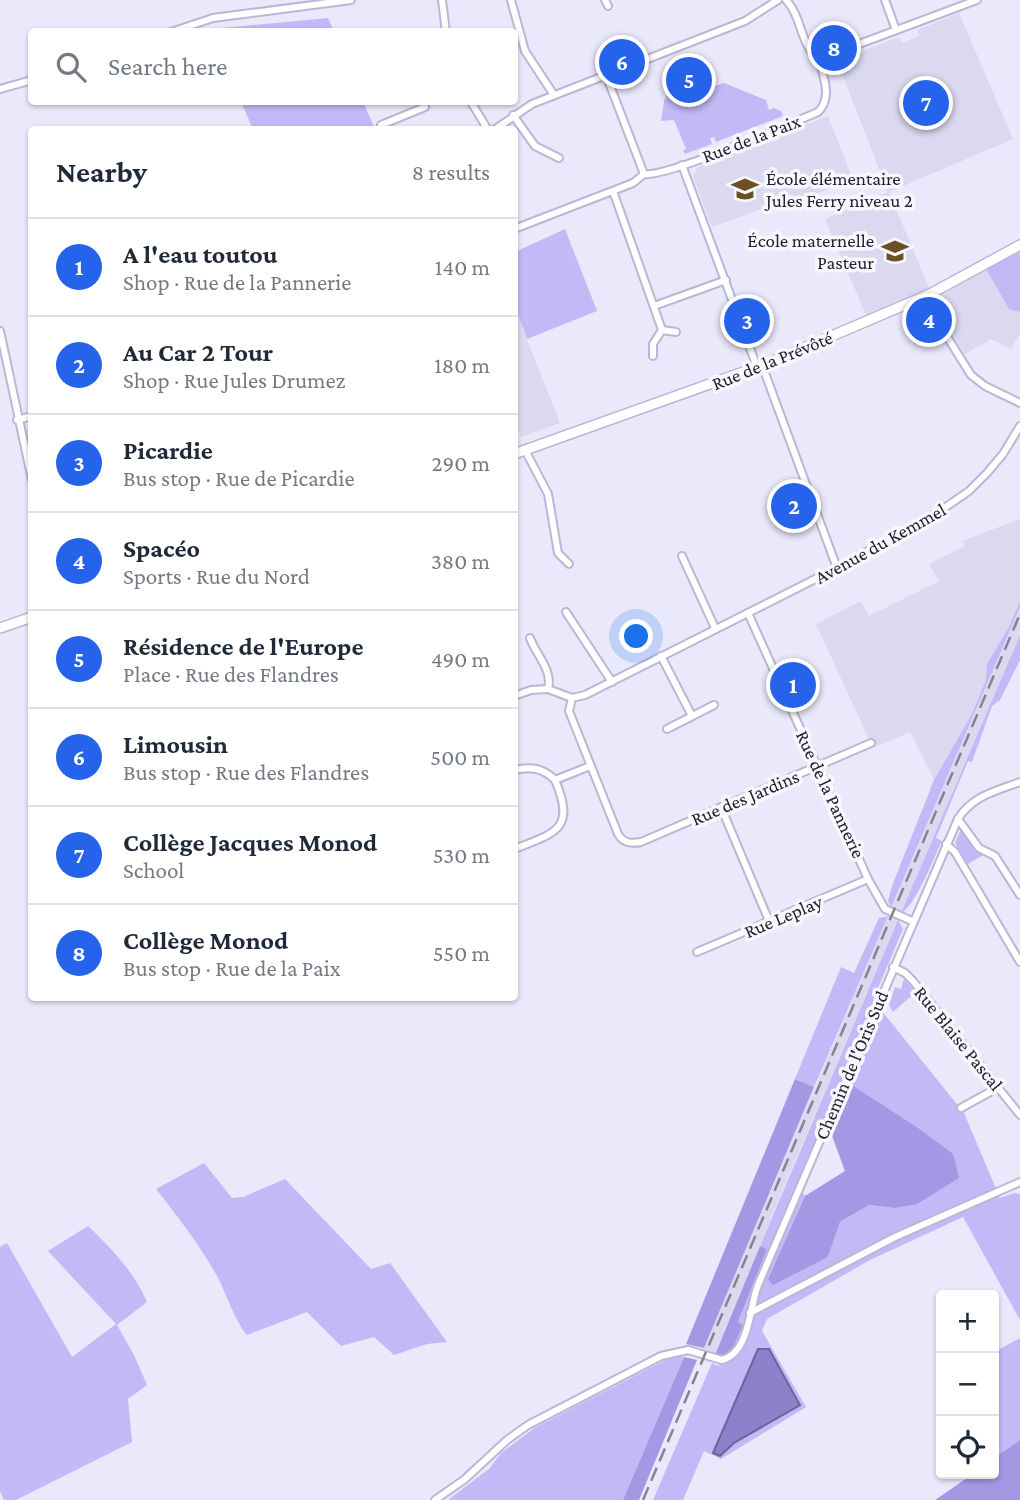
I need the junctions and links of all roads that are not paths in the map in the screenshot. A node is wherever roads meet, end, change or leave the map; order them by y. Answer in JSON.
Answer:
{"nodes":[{"id":1,"x":351,"y":0,"type":"edge"},
{"id":2,"x":442,"y":0,"type":"edge"},
{"id":3,"x":512,"y":0,"type":"edge"},
{"id":4,"x":778,"y":0,"type":"edge"},
{"id":5,"x":786,"y":0,"type":"edge"},
{"id":6,"x":885,"y":0,"type":"edge"},
{"id":7,"x":977,"y":0,"type":"edge"},
{"id":8,"x":182,"y":28,"type":"edge"},
{"id":9,"x":446,"y":28,"type":"edge"},
{"id":10,"x":896,"y":30,"type":"junction"},
{"id":11,"x":819,"y":58,"type":"junction"},
{"id":12,"x":606,"y":75,"type":"junction"},
{"id":13,"x":28,"y":81,"type":"edge"},
{"id":14,"x":0,"y":89,"type":"edge"},
{"id":15,"x":554,"y":96,"type":"junction"},
{"id":16,"x":473,"y":105,"type":"edge"},
{"id":17,"x":425,"y":107,"type":"dead end"},
{"id":18,"x":513,"y":114,"type":"junction"},
{"id":19,"x":390,"y":121,"type":"junction"},
{"id":20,"x":381,"y":125,"type":"dead end"},
{"id":21,"x":392,"y":126,"type":"edge"},
{"id":22,"x":486,"y":126,"type":"edge"},
{"id":23,"x":499,"y":126,"type":"edge"},
{"id":24,"x":559,"y":158,"type":"dead end"},
{"id":25,"x":682,"y":165,"type":"junction"},
{"id":26,"x":644,"y":174,"type":"junction"},
{"id":27,"x":613,"y":191,"type":"junction"},
{"id":28,"x":518,"y":227,"type":"edge"},
{"id":29,"x":1020,"y":245,"type":"edge"},
{"id":30,"x":726,"y":279,"type":"junction"},
{"id":31,"x":923,"y":298,"type":"junction"},
{"id":32,"x":654,"y":306,"type":"junction"},
{"id":33,"x":662,"y":330,"type":"junction"},
{"id":34,"x":0,"y":331,"type":"edge"},
{"id":35,"x":676,"y":332,"type":"dead end"},
{"id":36,"x":653,"y":356,"type":"dead end"},
{"id":37,"x":760,"y":366,"type":"junction"},
{"id":38,"x":1020,"y":403,"type":"edge"},
{"id":39,"x":28,"y":417,"type":"edge"},
{"id":40,"x":18,"y":420,"type":"junction"},
{"id":41,"x":1020,"y":426,"type":"edge"},
{"id":42,"x":525,"y":450,"type":"junction"},
{"id":43,"x":518,"y":453,"type":"edge"},
{"id":44,"x":28,"y":463,"type":"edge"},
{"id":45,"x":682,"y":556,"type":"dead end"},
{"id":46,"x":569,"y":564,"type":"dead end"},
{"id":47,"x":836,"y":568,"type":"junction"},
{"id":48,"x":566,"y":612,"type":"dead end"},
{"id":49,"x":748,"y":613,"type":"junction"},
{"id":50,"x":28,"y":618,"type":"edge"},
{"id":51,"x":0,"y":628,"type":"edge"},
{"id":52,"x":715,"y":628,"type":"junction"},
{"id":53,"x":530,"y":638,"type":"dead end"},
{"id":54,"x":660,"y":656,"type":"junction"},
{"id":55,"x":612,"y":682,"type":"junction"},
{"id":56,"x":548,"y":689,"type":"junction"},
{"id":57,"x":518,"y":695,"type":"edge"},
{"id":58,"x":572,"y":698,"type":"junction"},
{"id":59,"x":714,"y":705,"type":"dead end"},
{"id":60,"x":692,"y":716,"type":"junction"},
{"id":61,"x":667,"y":729,"type":"dead end"},
{"id":62,"x":871,"y":743,"type":"dead end"},
{"id":63,"x":590,"y":766,"type":"junction"},
{"id":64,"x":818,"y":766,"type":"junction"},
{"id":65,"x":518,"y":770,"type":"edge"},
{"id":66,"x":555,"y":780,"type":"junction"},
{"id":67,"x":1020,"y":782,"type":"edge"},
{"id":68,"x":721,"y":807,"type":"junction"},
{"id":69,"x":958,"y":819,"type":"junction"},
{"id":70,"x":946,"y":844,"type":"junction"},
{"id":71,"x":518,"y":847,"type":"edge"},
{"id":72,"x":868,"y":879,"type":"junction"},
{"id":73,"x":1020,"y":895,"type":"edge"},
{"id":74,"x":912,"y":921,"type":"junction"},
{"id":75,"x":769,"y":922,"type":"junction"},
{"id":76,"x":697,"y":953,"type":"dead end"},
{"id":77,"x":1020,"y":962,"type":"edge"},
{"id":78,"x":893,"y":967,"type":"junction"},
{"id":79,"x":999,"y":1087,"type":"junction"},
{"id":80,"x":961,"y":1108,"type":"dead end"},
{"id":81,"x":1020,"y":1115,"type":"edge"},
{"id":82,"x":1020,"y":1182,"type":"edge"},
{"id":83,"x":750,"y":1312,"type":"junction"},
{"id":84,"x":435,"y":1500,"type":"edge"}],
"edges":[{"from":1,"to":8,"type":"street"},
{"from":2,"to":9,"type":"street"},
{"from":3,"to":15,"type":"street"},
{"from":4,"to":12,"type":"street"},
{"from":5,"to":11,"type":"street","name":"Rue de la Paix"},
{"from":6,"to":10,"type":"street"},
{"from":7,"to":10,"type":"street"},
{"from":10,"to":11,"type":"street"},
{"from":11,"to":25,"type":"street","name":"Rue de la Paix"},
{"from":12,"to":15,"type":"street"},
{"from":12,"to":26,"type":"street"},
{"from":13,"to":14,"type":"street"},
{"from":15,"to":18,"type":"street"},
{"from":16,"to":22,"type":"street"},
{"from":17,"to":19,"type":"street"},
{"from":18,"to":23,"type":"street"},
{"from":18,"to":24,"type":"street"},
{"from":19,"to":20,"type":"street"},
{"from":19,"to":21,"type":"street"},
{"from":25,"to":26,"type":"street","name":"Rue de la Paix"},
{"from":25,"to":30,"type":"street"},
{"from":26,"to":27,"type":"street","name":"Rue de la Paix"},
{"from":27,"to":28,"type":"street","name":"Rue de la Paix"},
{"from":27,"to":32,"type":"street"},
{"from":29,"to":31,"type":"street","name":"Rue de la Prévôté"},
{"from":30,"to":32,"type":"street"},
{"from":30,"to":37,"type":"street"},
{"from":31,"to":37,"type":"street","name":"Rue de la Prévôté"},
{"from":31,"to":38,"type":"street"},
{"from":32,"to":33,"type":"street"},
{"from":33,"to":35,"type":"street"},
{"from":33,"to":36,"type":"street"},
{"from":34,"to":40,"type":"street"},
{"from":37,"to":42,"type":"street","name":"Rue de la Prévôté"},
{"from":37,"to":47,"type":"street"},
{"from":39,"to":40,"type":"street"},
{"from":40,"to":44,"type":"street"},
{"from":41,"to":47,"type":"street","name":"Avenue du Kemmel"},
{"from":42,"to":43,"type":"street","name":"Rue de la Prévôté"},
{"from":42,"to":46,"type":"street"},
{"from":45,"to":52,"type":"street"},
{"from":47,"to":49,"type":"street","name":"Avenue du Kemmel"},
{"from":48,"to":55,"type":"street"},
{"from":49,"to":52,"type":"street","name":"Avenue du Kemmel"},
{"from":49,"to":64,"type":"street","name":"Rue de la Pannerie"},
{"from":50,"to":51,"type":"street"},
{"from":52,"to":54,"type":"street","name":"Avenue du Kemmel"},
{"from":53,"to":56,"type":"street"},
{"from":54,"to":55,"type":"street","name":"Avenue du Kemmel"},
{"from":54,"to":60,"type":"street"},
{"from":55,"to":58,"type":"street","name":"Avenue du Kemmel"},
{"from":56,"to":57,"type":"street"},
{"from":56,"to":58,"type":"street"},
{"from":58,"to":63,"type":"street"},
{"from":59,"to":60,"type":"street"},
{"from":60,"to":61,"type":"street"},
{"from":62,"to":64,"type":"street","name":"Rue des Jardins"},
{"from":63,"to":66,"type":"street"},
{"from":63,"to":68,"type":"street","name":"Rue des Jardins"},
{"from":64,"to":68,"type":"street","name":"Rue des Jardins"},
{"from":64,"to":72,"type":"street","name":"Rue de la Pannerie"},
{"from":65,"to":66,"type":"street"},
{"from":66,"to":71,"type":"street"},
{"from":67,"to":69,"type":"street"},
{"from":68,"to":75,"type":"street"},
{"from":69,"to":70,"type":"street","name":"Chemin de l'Oris Sud"},
{"from":69,"to":73,"type":"street"},
{"from":70,"to":74,"type":"street","name":"Chemin de l'Oris Sud"},
{"from":70,"to":77,"type":"street"},
{"from":72,"to":74,"type":"street","name":"Rue de la Pannerie"},
{"from":72,"to":75,"type":"street","name":"Rue Leplay"},
{"from":74,"to":78,"type":"street","name":"Chemin de l'Oris Sud"},
{"from":75,"to":76,"type":"street","name":"Rue Leplay"},
{"from":78,"to":79,"type":"street","name":"Rue Blaise Pascal"},
{"from":78,"to":83,"type":"street","name":"Chemin de l'Oris Sud"},
{"from":79,"to":80,"type":"street"},
{"from":79,"to":81,"type":"street","name":"Rue Blaise Pascal"},
{"from":82,"to":83,"type":"street"},
{"from":83,"to":84,"type":"street","name":"Chemin de l'Oris Sud"}]}
